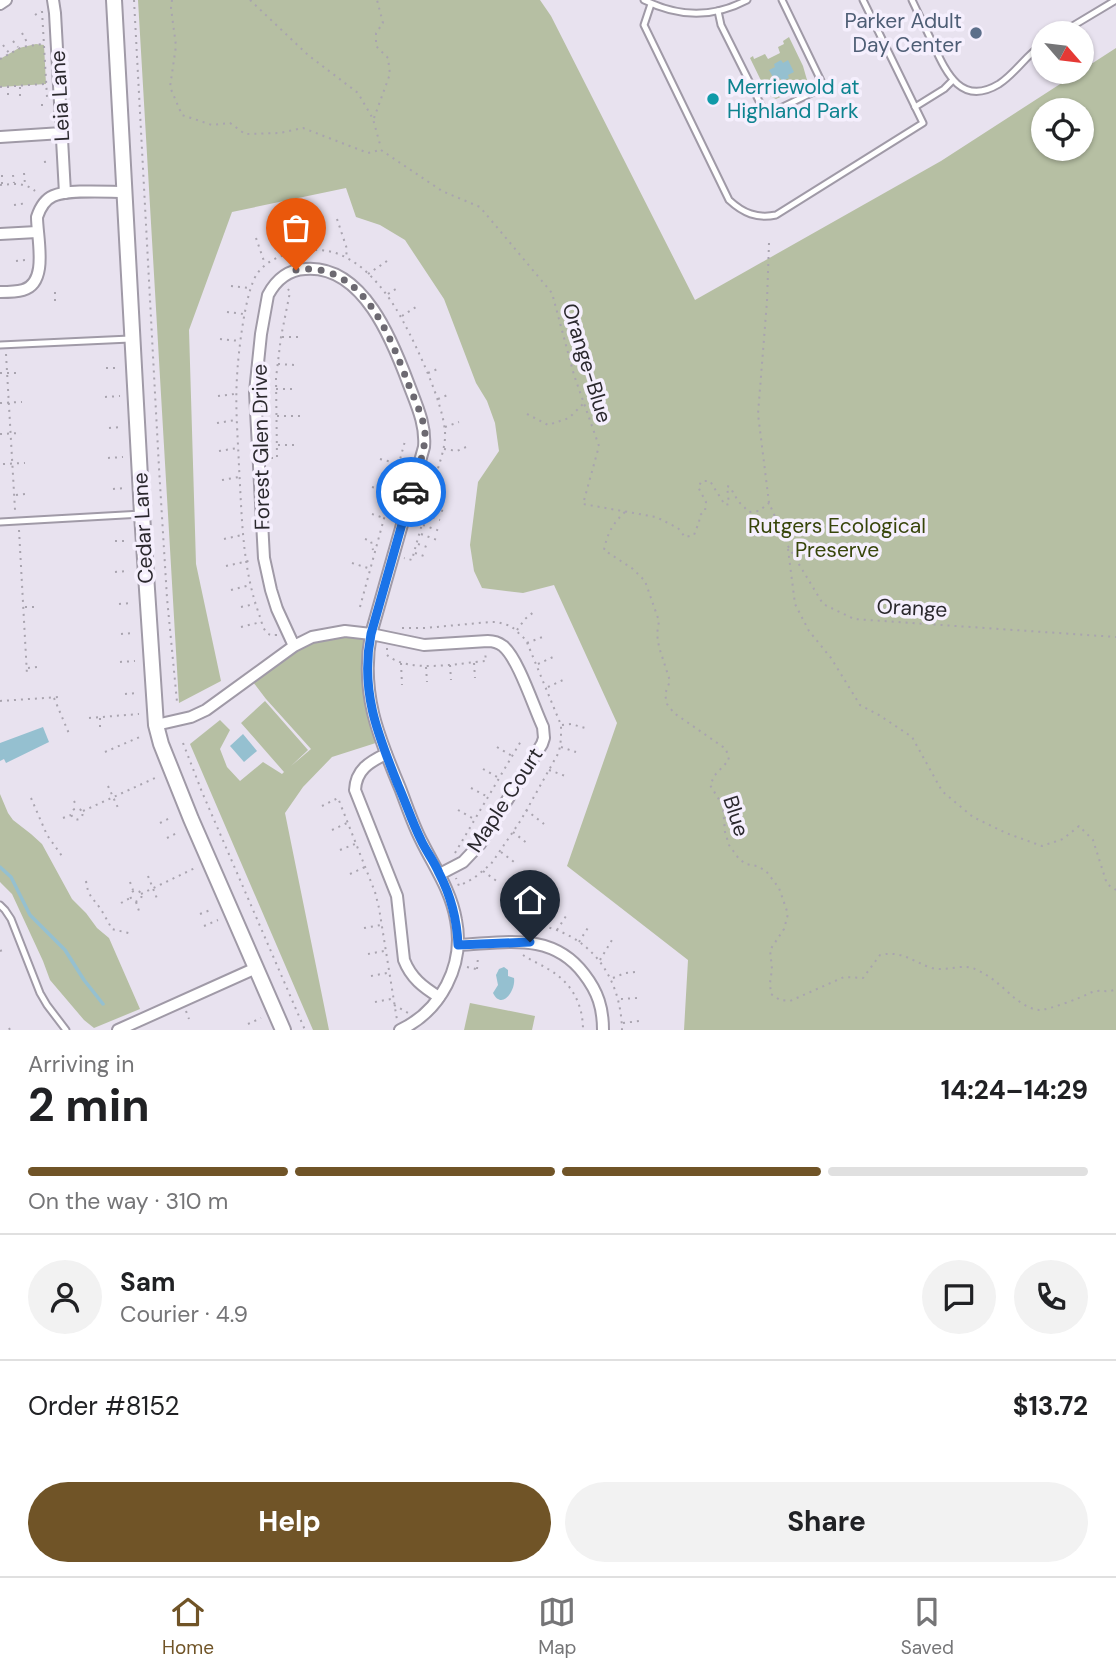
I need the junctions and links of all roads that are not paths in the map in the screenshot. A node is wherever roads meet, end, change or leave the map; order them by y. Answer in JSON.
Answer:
{"nodes":[{"id":1,"x":6,"y":0,"type":"edge"},
{"id":2,"x":53,"y":0,"type":"edge"},
{"id":3,"x":114,"y":0,"type":"edge"},
{"id":4,"x":645,"y":0,"type":"edge"},
{"id":5,"x":747,"y":0,"type":"edge"},
{"id":6,"x":782,"y":0,"type":"edge"},
{"id":7,"x":863,"y":0,"type":"edge"},
{"id":8,"x":912,"y":0,"type":"edge"},
{"id":9,"x":1116,"y":1,"type":"edge"},
{"id":10,"x":0,"y":4,"type":"edge"},
{"id":11,"x":651,"y":4,"type":"junction"},
{"id":12,"x":718,"y":11,"type":"junction"},
{"id":13,"x":1082,"y":21,"type":"edge"},
{"id":14,"x":1031,"y":53,"type":"edge"},
{"id":15,"x":952,"y":80,"type":"junction"},
{"id":16,"x":915,"y":107,"type":"junction"},
{"id":17,"x":62,"y":133,"type":"junction"},
{"id":18,"x":0,"y":137,"type":"edge"},
{"id":19,"x":125,"y":192,"type":"junction"},
{"id":20,"x":65,"y":193,"type":"junction"},
{"id":21,"x":37,"y":232,"type":"junction"},
{"id":22,"x":0,"y":234,"type":"edge"},
{"id":23,"x":0,"y":292,"type":"edge"},
{"id":24,"x":132,"y":339,"type":"junction"},
{"id":25,"x":0,"y":345,"type":"edge"},
{"id":26,"x":142,"y":514,"type":"junction"},
{"id":27,"x":0,"y":522,"type":"edge"},
{"id":28,"x":371,"y":634,"type":"junction"},
{"id":29,"x":294,"y":646,"type":"junction"},
{"id":30,"x":156,"y":725,"type":"junction"},
{"id":31,"x":386,"y":754,"type":"junction"},
{"id":32,"x":440,"y":874,"type":"junction"},
{"id":33,"x":0,"y":905,"type":"edge"},
{"id":34,"x":458,"y":945,"type":"junction"},
{"id":35,"x":256,"y":968,"type":"junction"},
{"id":36,"x":439,"y":997,"type":"junction"},
{"id":37,"x":401,"y":1027,"type":"edge"},
{"id":38,"x":66,"y":1030,"type":"edge"},
{"id":39,"x":118,"y":1030,"type":"edge"},
{"id":40,"x":283,"y":1030,"type":"edge"},
{"id":41,"x":603,"y":1030,"type":"edge"}],
"edges":[{"from":1,"to":10,"type":"street"},
{"from":2,"to":17,"type":"street","name":"Leia Lane"},
{"from":3,"to":19,"type":"street","name":"Cedar Lane"},
{"from":4,"to":11,"type":"lane"},
{"from":5,"to":12,"type":"lane"},
{"from":6,"to":12,"type":"lane"},
{"from":7,"to":16,"type":"lane"},
{"from":8,"to":15,"type":"lane"},
{"from":9,"to":13,"type":"lane"},
{"from":11,"to":12,"type":"lane"},
{"from":11,"to":16,"type":"lane"},
{"from":14,"to":15,"type":"lane"},
{"from":15,"to":16,"type":"lane"},
{"from":17,"to":18,"type":"street"},
{"from":17,"to":20,"type":"street","name":"Leia Lane"},
{"from":19,"to":20,"type":"street"},
{"from":19,"to":24,"type":"street","name":"Cedar Lane"},
{"from":20,"to":21,"type":"street"},
{"from":21,"to":22,"type":"street"},
{"from":21,"to":23,"type":"street"},
{"from":24,"to":25,"type":"lane"},
{"from":24,"to":26,"type":"street","name":"Cedar Lane"},
{"from":26,"to":27,"type":"lane"},
{"from":26,"to":30,"type":"street","name":"Cedar Lane"},
{"from":28,"to":29,"type":"street"},
{"from":28,"to":29,"type":"street","name":"Forest Glen Drive"},
{"from":28,"to":31,"type":"street","name":"Forest Glen Drive"},
{"from":28,"to":32,"type":"street","name":"Maple Court"},
{"from":29,"to":30,"type":"street"},
{"from":30,"to":35,"type":"street","name":"Cedar Lane"},
{"from":31,"to":32,"type":"street","name":"Forest Glen Drive"},
{"from":31,"to":36,"type":"street"},
{"from":32,"to":34,"type":"street","name":"Forest Glen Drive"},
{"from":33,"to":38,"type":"lane"},
{"from":34,"to":36,"type":"street","name":"Forest Glen Drive"},
{"from":34,"to":41,"type":"street"},
{"from":35,"to":39,"type":"street"},
{"from":35,"to":40,"type":"street","name":"Cedar Lane"},
{"from":36,"to":37,"type":"street"}]}
